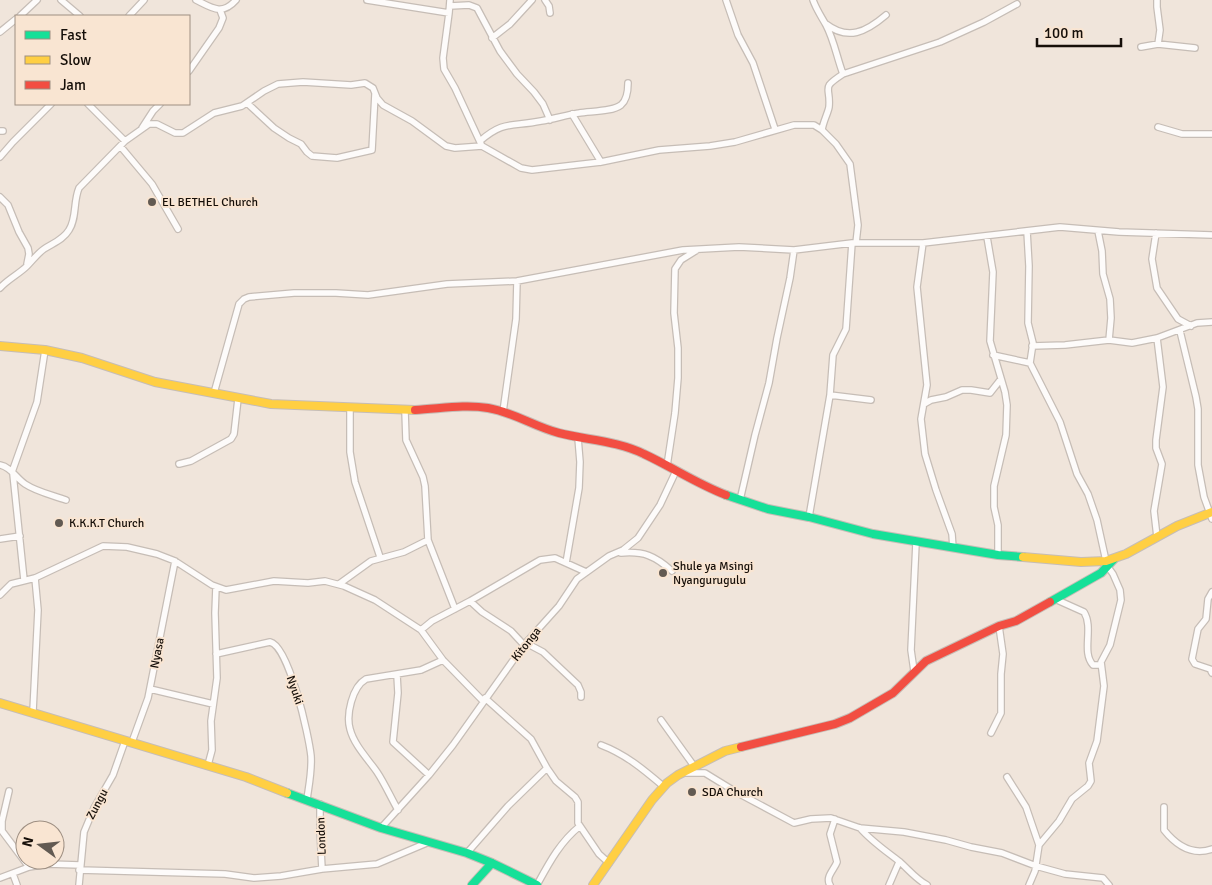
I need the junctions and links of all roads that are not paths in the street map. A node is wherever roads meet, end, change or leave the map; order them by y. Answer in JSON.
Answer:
{"nodes":[{"id":1,"x":37,"y":0,"type":"edge"},
{"id":2,"x":61,"y":0,"type":"edge"},
{"id":3,"x":144,"y":0,"type":"edge"},
{"id":4,"x":196,"y":0,"type":"edge"},
{"id":5,"x":236,"y":0,"type":"edge"},
{"id":6,"x":367,"y":0,"type":"edge"},
{"id":7,"x":532,"y":0,"type":"edge"},
{"id":8,"x":545,"y":0,"type":"edge"},
{"id":9,"x":726,"y":0,"type":"edge"},
{"id":10,"x":813,"y":0,"type":"edge"},
{"id":11,"x":1157,"y":0,"type":"edge"},
{"id":12,"x":1017,"y":4,"type":"dead end"},
{"id":13,"x":450,"y":6,"type":"edge"},
{"id":14,"x":220,"y":10,"type":"junction"},
{"id":15,"x":550,"y":13,"type":"dead end"},
{"id":16,"x":21,"y":15,"type":"edge"},
{"id":17,"x":79,"y":15,"type":"edge"},
{"id":18,"x":130,"y":15,"type":"edge"},
{"id":19,"x":886,"y":15,"type":"dead end"},
{"id":20,"x":15,"y":20,"type":"edge"},
{"id":21,"x":825,"y":24,"type":"junction"},
{"id":22,"x":0,"y":32,"type":"edge"},
{"id":23,"x":492,"y":38,"type":"junction"},
{"id":24,"x":1158,"y":44,"type":"junction"},
{"id":25,"x":1141,"y":47,"type":"dead end"},
{"id":26,"x":1195,"y":48,"type":"dead end"},
{"id":27,"x":190,"y":71,"type":"edge"},
{"id":28,"x":843,"y":74,"type":"junction"},
{"id":29,"x":628,"y":83,"type":"dead end"},
{"id":30,"x":375,"y":92,"type":"junction"},
{"id":31,"x":247,"y":103,"type":"junction"},
{"id":32,"x":50,"y":105,"type":"edge"},
{"id":33,"x":89,"y":105,"type":"edge"},
{"id":34,"x":159,"y":105,"type":"edge"},
{"id":35,"x":572,"y":114,"type":"junction"},
{"id":36,"x":550,"y":120,"type":"junction"},
{"id":37,"x":1158,"y":127,"type":"dead end"},
{"id":38,"x":775,"y":129,"type":"junction"},
{"id":39,"x":142,"y":130,"type":"junction"},
{"id":40,"x":822,"y":130,"type":"junction"},
{"id":41,"x":1212,"y":134,"type":"edge"},
{"id":42,"x":125,"y":141,"type":"junction"},
{"id":43,"x":481,"y":144,"type":"junction"},
{"id":44,"x":121,"y":147,"type":"junction"},
{"id":45,"x":0,"y":157,"type":"edge"},
{"id":46,"x":601,"y":162,"type":"junction"},
{"id":47,"x":0,"y":196,"type":"edge"},
{"id":48,"x":178,"y":229,"type":"dead end"},
{"id":49,"x":1027,"y":231,"type":"junction"},
{"id":50,"x":1098,"y":231,"type":"junction"},
{"id":51,"x":1156,"y":233,"type":"junction"},
{"id":52,"x":1212,"y":235,"type":"edge"},
{"id":53,"x":986,"y":237,"type":"junction"},
{"id":54,"x":854,"y":243,"type":"junction"},
{"id":55,"x":923,"y":243,"type":"junction"},
{"id":56,"x":697,"y":250,"type":"junction"},
{"id":57,"x":794,"y":250,"type":"junction"},
{"id":58,"x":27,"y":266,"type":"junction"},
{"id":59,"x":517,"y":281,"type":"junction"},
{"id":60,"x":0,"y":288,"type":"edge"},
{"id":61,"x":1212,"y":322,"type":"edge"},
{"id":62,"x":1191,"y":326,"type":"junction"},
{"id":63,"x":1180,"y":331,"type":"junction"},
{"id":64,"x":1157,"y":338,"type":"junction"},
{"id":65,"x":1109,"y":340,"type":"junction"},
{"id":66,"x":0,"y":346,"type":"edge"},
{"id":67,"x":1032,"y":346,"type":"junction"},
{"id":68,"x":44,"y":350,"type":"junction"},
{"id":69,"x":993,"y":355,"type":"junction"},
{"id":70,"x":1030,"y":363,"type":"junction"},
{"id":71,"x":1001,"y":379,"type":"junction"},
{"id":72,"x":214,"y":394,"type":"junction"},
{"id":73,"x":830,"y":395,"type":"junction"},
{"id":74,"x":238,"y":399,"type":"junction"},
{"id":75,"x":871,"y":400,"type":"dead end"},
{"id":76,"x":924,"y":404,"type":"junction"},
{"id":77,"x":350,"y":409,"type":"junction"},
{"id":78,"x":405,"y":412,"type":"junction"},
{"id":79,"x":503,"y":412,"type":"junction"},
{"id":80,"x":578,"y":438,"type":"junction"},
{"id":81,"x":179,"y":464,"type":"dead end"},
{"id":82,"x":0,"y":466,"type":"edge"},
{"id":83,"x":667,"y":466,"type":"junction"},
{"id":84,"x":676,"y":471,"type":"junction"},
{"id":85,"x":12,"y":473,"type":"junction"},
{"id":86,"x":66,"y":500,"type":"dead end"},
{"id":87,"x":740,"y":500,"type":"junction"},
{"id":88,"x":1211,"y":515,"type":"edge"},
{"id":89,"x":809,"y":517,"type":"junction"},
{"id":90,"x":20,"y":536,"type":"junction"},
{"id":91,"x":1157,"y":537,"type":"junction"},
{"id":92,"x":0,"y":539,"type":"edge"},
{"id":93,"x":428,"y":540,"type":"junction"},
{"id":94,"x":916,"y":542,"type":"junction"},
{"id":95,"x":953,"y":548,"type":"junction"},
{"id":96,"x":616,"y":554,"type":"junction"},
{"id":97,"x":998,"y":555,"type":"junction"},
{"id":98,"x":380,"y":558,"type":"junction"},
{"id":99,"x":176,"y":560,"type":"junction"},
{"id":100,"x":1109,"y":562,"type":"junction"},
{"id":101,"x":566,"y":564,"type":"junction"},
{"id":102,"x":672,"y":571,"type":"dead end"},
{"id":103,"x":586,"y":572,"type":"junction"},
{"id":104,"x":35,"y":578,"type":"junction"},
{"id":105,"x":24,"y":580,"type":"junction"},
{"id":106,"x":339,"y":584,"type":"junction"},
{"id":107,"x":216,"y":587,"type":"junction"},
{"id":108,"x":0,"y":594,"type":"edge"},
{"id":109,"x":1212,"y":594,"type":"edge"},
{"id":110,"x":1055,"y":599,"type":"junction"},
{"id":111,"x":470,"y":601,"type":"junction"},
{"id":112,"x":455,"y":608,"type":"junction"},
{"id":113,"x":1209,"y":618,"type":"edge"},
{"id":114,"x":999,"y":626,"type":"junction"},
{"id":115,"x":421,"y":630,"type":"junction"},
{"id":116,"x":525,"y":644,"type":"junction"},
{"id":117,"x":216,"y":654,"type":"junction"},
{"id":118,"x":444,"y":660,"type":"junction"},
{"id":119,"x":1101,"y":665,"type":"junction"},
{"id":120,"x":914,"y":671,"type":"junction"},
{"id":121,"x":1212,"y":673,"type":"edge"},
{"id":122,"x":397,"y":675,"type":"junction"},
{"id":123,"x":150,"y":689,"type":"junction"},
{"id":124,"x":580,"y":697,"type":"dead end"},
{"id":125,"x":484,"y":700,"type":"junction"},
{"id":126,"x":0,"y":702,"type":"edge"},
{"id":127,"x":213,"y":704,"type":"junction"},
{"id":128,"x":33,"y":711,"type":"junction"},
{"id":129,"x":662,"y":720,"type":"dead end"},
{"id":130,"x":991,"y":733,"type":"dead end"},
{"id":131,"x":128,"y":742,"type":"junction"},
{"id":132,"x":600,"y":745,"type":"dead end"},
{"id":133,"x":208,"y":765,"type":"junction"},
{"id":134,"x":694,"y":766,"type":"junction"},
{"id":135,"x":547,"y":768,"type":"junction"},
{"id":136,"x":682,"y":773,"type":"junction"},
{"id":137,"x":429,"y":775,"type":"junction"},
{"id":138,"x":1007,"y":777,"type":"dead end"},
{"id":139,"x":663,"y":786,"type":"junction"},
{"id":140,"x":9,"y":791,"type":"dead end"},
{"id":141,"x":307,"y":799,"type":"junction"},
{"id":142,"x":320,"y":804,"type":"junction"},
{"id":143,"x":1164,"y":807,"type":"dead end"},
{"id":144,"x":398,"y":810,"type":"junction"},
{"id":145,"x":834,"y":819,"type":"junction"},
{"id":146,"x":580,"y":826,"type":"junction"},
{"id":147,"x":381,"y":828,"type":"junction"},
{"id":148,"x":860,"y":828,"type":"junction"},
{"id":149,"x":428,"y":842,"type":"junction"},
{"id":150,"x":1039,"y":845,"type":"junction"},
{"id":151,"x":15,"y":848,"type":"edge"},
{"id":152,"x":1212,"y":849,"type":"edge"},
{"id":153,"x":467,"y":854,"type":"junction"},
{"id":154,"x":899,"y":862,"type":"junction"},
{"id":155,"x":492,"y":863,"type":"junction"},
{"id":156,"x":609,"y":863,"type":"junction"},
{"id":157,"x":65,"y":866,"type":"edge"},
{"id":158,"x":1036,"y":866,"type":"junction"},
{"id":159,"x":79,"y":868,"type":"junction"},
{"id":160,"x":322,"y":869,"type":"junction"},
{"id":161,"x":22,"y":870,"type":"edge"},
{"id":162,"x":13,"y":874,"type":"junction"},
{"id":163,"x":240,"y":877,"type":"junction"},
{"id":164,"x":0,"y":878,"type":"edge"},
{"id":165,"x":523,"y":882,"type":"edge"},
{"id":166,"x":17,"y":885,"type":"edge"},
{"id":167,"x":79,"y":885,"type":"edge"},
{"id":168,"x":240,"y":885,"type":"edge"},
{"id":169,"x":472,"y":885,"type":"edge"},
{"id":170,"x":537,"y":885,"type":"edge"},
{"id":171,"x":593,"y":885,"type":"edge"},
{"id":172,"x":830,"y":885,"type":"edge"},
{"id":173,"x":889,"y":885,"type":"edge"},
{"id":174,"x":927,"y":885,"type":"edge"},
{"id":175,"x":1029,"y":885,"type":"edge"},
{"id":176,"x":1109,"y":885,"type":"edge"}],
"edges":[{"from":1,"to":16,"type":"street"},
{"from":2,"to":17,"type":"street"},
{"from":3,"to":18,"type":"street"},
{"from":4,"to":14,"type":"street"},
{"from":5,"to":14,"type":"street"},
{"from":6,"to":13,"type":"street"},
{"from":7,"to":23,"type":"street"},
{"from":8,"to":15,"type":"street"},
{"from":9,"to":38,"type":"street"},
{"from":10,"to":21,"type":"street"},
{"from":11,"to":24,"type":"street"},
{"from":12,"to":28,"type":"street"},
{"from":13,"to":23,"type":"street"},
{"from":13,"to":43,"type":"street"},
{"from":14,"to":27,"type":"street"},
{"from":19,"to":21,"type":"street"},
{"from":20,"to":22,"type":"street"},
{"from":21,"to":28,"type":"street"},
{"from":23,"to":36,"type":"street"},
{"from":24,"to":25,"type":"street"},
{"from":24,"to":26,"type":"street"},
{"from":28,"to":40,"type":"street"},
{"from":29,"to":35,"type":"street"},
{"from":30,"to":31,"type":"street"},
{"from":30,"to":31,"type":"street"},
{"from":30,"to":43,"type":"street"},
{"from":31,"to":39,"type":"street"},
{"from":32,"to":45,"type":"street"},
{"from":33,"to":42,"type":"street"},
{"from":34,"to":39,"type":"street"},
{"from":35,"to":36,"type":"street"},
{"from":35,"to":46,"type":"street"},
{"from":36,"to":43,"type":"street"},
{"from":37,"to":41,"type":"street"},
{"from":38,"to":40,"type":"street"},
{"from":38,"to":46,"type":"street"},
{"from":39,"to":42,"type":"street"},
{"from":40,"to":54,"type":"street"},
{"from":42,"to":44,"type":"street"},
{"from":43,"to":46,"type":"street"},
{"from":44,"to":48,"type":"street"},
{"from":44,"to":58,"type":"street"},
{"from":47,"to":58,"type":"street"},
{"from":49,"to":50,"type":"street"},
{"from":49,"to":53,"type":"street"},
{"from":49,"to":67,"type":"street"},
{"from":50,"to":51,"type":"street"},
{"from":50,"to":65,"type":"street"},
{"from":51,"to":52,"type":"street"},
{"from":51,"to":62,"type":"street"},
{"from":53,"to":55,"type":"street"},
{"from":53,"to":69,"type":"street"},
{"from":54,"to":55,"type":"street"},
{"from":54,"to":57,"type":"street"},
{"from":54,"to":73,"type":"street"},
{"from":55,"to":76,"type":"street"},
{"from":56,"to":57,"type":"street"},
{"from":56,"to":59,"type":"street"},
{"from":56,"to":83,"type":"street"},
{"from":57,"to":87,"type":"street"},
{"from":58,"to":60,"type":"street"},
{"from":59,"to":72,"type":"street"},
{"from":59,"to":79,"type":"street"},
{"from":61,"to":62,"type":"street"},
{"from":62,"to":63,"type":"street"},
{"from":63,"to":64,"type":"street"},
{"from":63,"to":88,"type":"street"},
{"from":64,"to":65,"type":"street"},
{"from":64,"to":91,"type":"street"},
{"from":65,"to":67,"type":"street"},
{"from":66,"to":68,"type":"street"},
{"from":67,"to":70,"type":"street"},
{"from":68,"to":72,"type":"street"},
{"from":68,"to":85,"type":"street"},
{"from":69,"to":70,"type":"street"},
{"from":69,"to":71,"type":"street"},
{"from":70,"to":100,"type":"street"},
{"from":71,"to":76,"type":"street"},
{"from":71,"to":97,"type":"street"},
{"from":72,"to":74,"type":"street"},
{"from":73,"to":75,"type":"street"},
{"from":73,"to":89,"type":"street"},
{"from":74,"to":77,"type":"street"},
{"from":74,"to":81,"type":"street"},
{"from":76,"to":95,"type":"street"},
{"from":77,"to":78,"type":"street"},
{"from":77,"to":98,"type":"street"},
{"from":78,"to":79,"type":"street"},
{"from":78,"to":93,"type":"street"},
{"from":79,"to":80,"type":"street"},
{"from":80,"to":83,"type":"street"},
{"from":80,"to":101,"type":"street"},
{"from":82,"to":85,"type":"street"},
{"from":83,"to":84,"type":"street"},
{"from":84,"to":87,"type":"street"},
{"from":84,"to":96,"type":"street","name":"Kitonga"},
{"from":85,"to":86,"type":"street"},
{"from":85,"to":90,"type":"street"},
{"from":87,"to":89,"type":"street"},
{"from":88,"to":91,"type":"street"},
{"from":89,"to":94,"type":"street"},
{"from":90,"to":92,"type":"street"},
{"from":90,"to":105,"type":"street"},
{"from":91,"to":100,"type":"street"},
{"from":93,"to":98,"type":"street"},
{"from":93,"to":112,"type":"street"},
{"from":94,"to":95,"type":"street"},
{"from":94,"to":120,"type":"street"},
{"from":95,"to":97,"type":"street"},
{"from":96,"to":102,"type":"street"},
{"from":96,"to":103,"type":"street","name":"Kitonga"},
{"from":97,"to":100,"type":"street"},
{"from":98,"to":106,"type":"street"},
{"from":99,"to":104,"type":"street"},
{"from":99,"to":107,"type":"street"},
{"from":99,"to":123,"type":"street","name":"Nyasa"},
{"from":100,"to":110,"type":"street"},
{"from":100,"to":119,"type":"street"},
{"from":101,"to":103,"type":"street"},
{"from":101,"to":111,"type":"street"},
{"from":103,"to":116,"type":"street","name":"Kitonga"},
{"from":104,"to":105,"type":"street"},
{"from":104,"to":128,"type":"street"},
{"from":105,"to":108,"type":"street"},
{"from":106,"to":107,"type":"street"},
{"from":106,"to":115,"type":"street"},
{"from":107,"to":117,"type":"street"},
{"from":109,"to":113,"type":"street"},
{"from":110,"to":114,"type":"street"},
{"from":110,"to":119,"type":"street"},
{"from":111,"to":112,"type":"street"},
{"from":111,"to":116,"type":"street"},
{"from":112,"to":115,"type":"street"},
{"from":113,"to":121,"type":"street"},
{"from":114,"to":120,"type":"street"},
{"from":114,"to":130,"type":"street"},
{"from":115,"to":118,"type":"street"},
{"from":116,"to":124,"type":"street"},
{"from":116,"to":125,"type":"street","name":"Kitonga"},
{"from":117,"to":127,"type":"street"},
{"from":117,"to":141,"type":"street","name":"Nyuki"},
{"from":118,"to":122,"type":"street"},
{"from":118,"to":125,"type":"street"},
{"from":119,"to":150,"type":"street"},
{"from":120,"to":134,"type":"street"},
{"from":122,"to":137,"type":"street"},
{"from":122,"to":144,"type":"street"},
{"from":123,"to":127,"type":"street"},
{"from":123,"to":131,"type":"street","name":"Nyasa"},
{"from":125,"to":135,"type":"street"},
{"from":125,"to":137,"type":"street","name":"Kitonga"},
{"from":126,"to":128,"type":"street"},
{"from":127,"to":133,"type":"street"},
{"from":128,"to":131,"type":"street"},
{"from":129,"to":134,"type":"street"},
{"from":131,"to":133,"type":"street"},
{"from":131,"to":159,"type":"street","name":"Zungu"},
{"from":132,"to":139,"type":"street"},
{"from":133,"to":141,"type":"street"},
{"from":134,"to":136,"type":"street"},
{"from":135,"to":146,"type":"street"},
{"from":135,"to":153,"type":"street"},
{"from":136,"to":139,"type":"street"},
{"from":136,"to":145,"type":"street"},
{"from":137,"to":144,"type":"street","name":"Kitonga"},
{"from":138,"to":150,"type":"street"},
{"from":139,"to":156,"type":"street"},
{"from":140,"to":151,"type":"street"},
{"from":141,"to":142,"type":"street"},
{"from":142,"to":147,"type":"street"},
{"from":142,"to":160,"type":"street","name":"London"},
{"from":143,"to":152,"type":"street"},
{"from":144,"to":147,"type":"street","name":"Kitonga"},
{"from":145,"to":148,"type":"street"},
{"from":145,"to":172,"type":"street"},
{"from":146,"to":156,"type":"street"},
{"from":146,"to":170,"type":"street"},
{"from":147,"to":149,"type":"street"},
{"from":148,"to":154,"type":"street"},
{"from":148,"to":158,"type":"street"},
{"from":149,"to":153,"type":"street"},
{"from":149,"to":160,"type":"street"},
{"from":150,"to":158,"type":"street"},
{"from":153,"to":155,"type":"street"},
{"from":154,"to":173,"type":"street"},
{"from":154,"to":174,"type":"street"},
{"from":155,"to":165,"type":"street"},
{"from":155,"to":169,"type":"street"},
{"from":156,"to":171,"type":"street"},
{"from":157,"to":159,"type":"street"},
{"from":158,"to":175,"type":"street"},
{"from":158,"to":176,"type":"street"},
{"from":159,"to":163,"type":"street"},
{"from":159,"to":167,"type":"street","name":"Zungu"},
{"from":160,"to":163,"type":"street"},
{"from":161,"to":162,"type":"street"},
{"from":162,"to":164,"type":"street"},
{"from":162,"to":166,"type":"street"},
{"from":163,"to":168,"type":"street"},
{"from":165,"to":170,"type":"street"}]}
